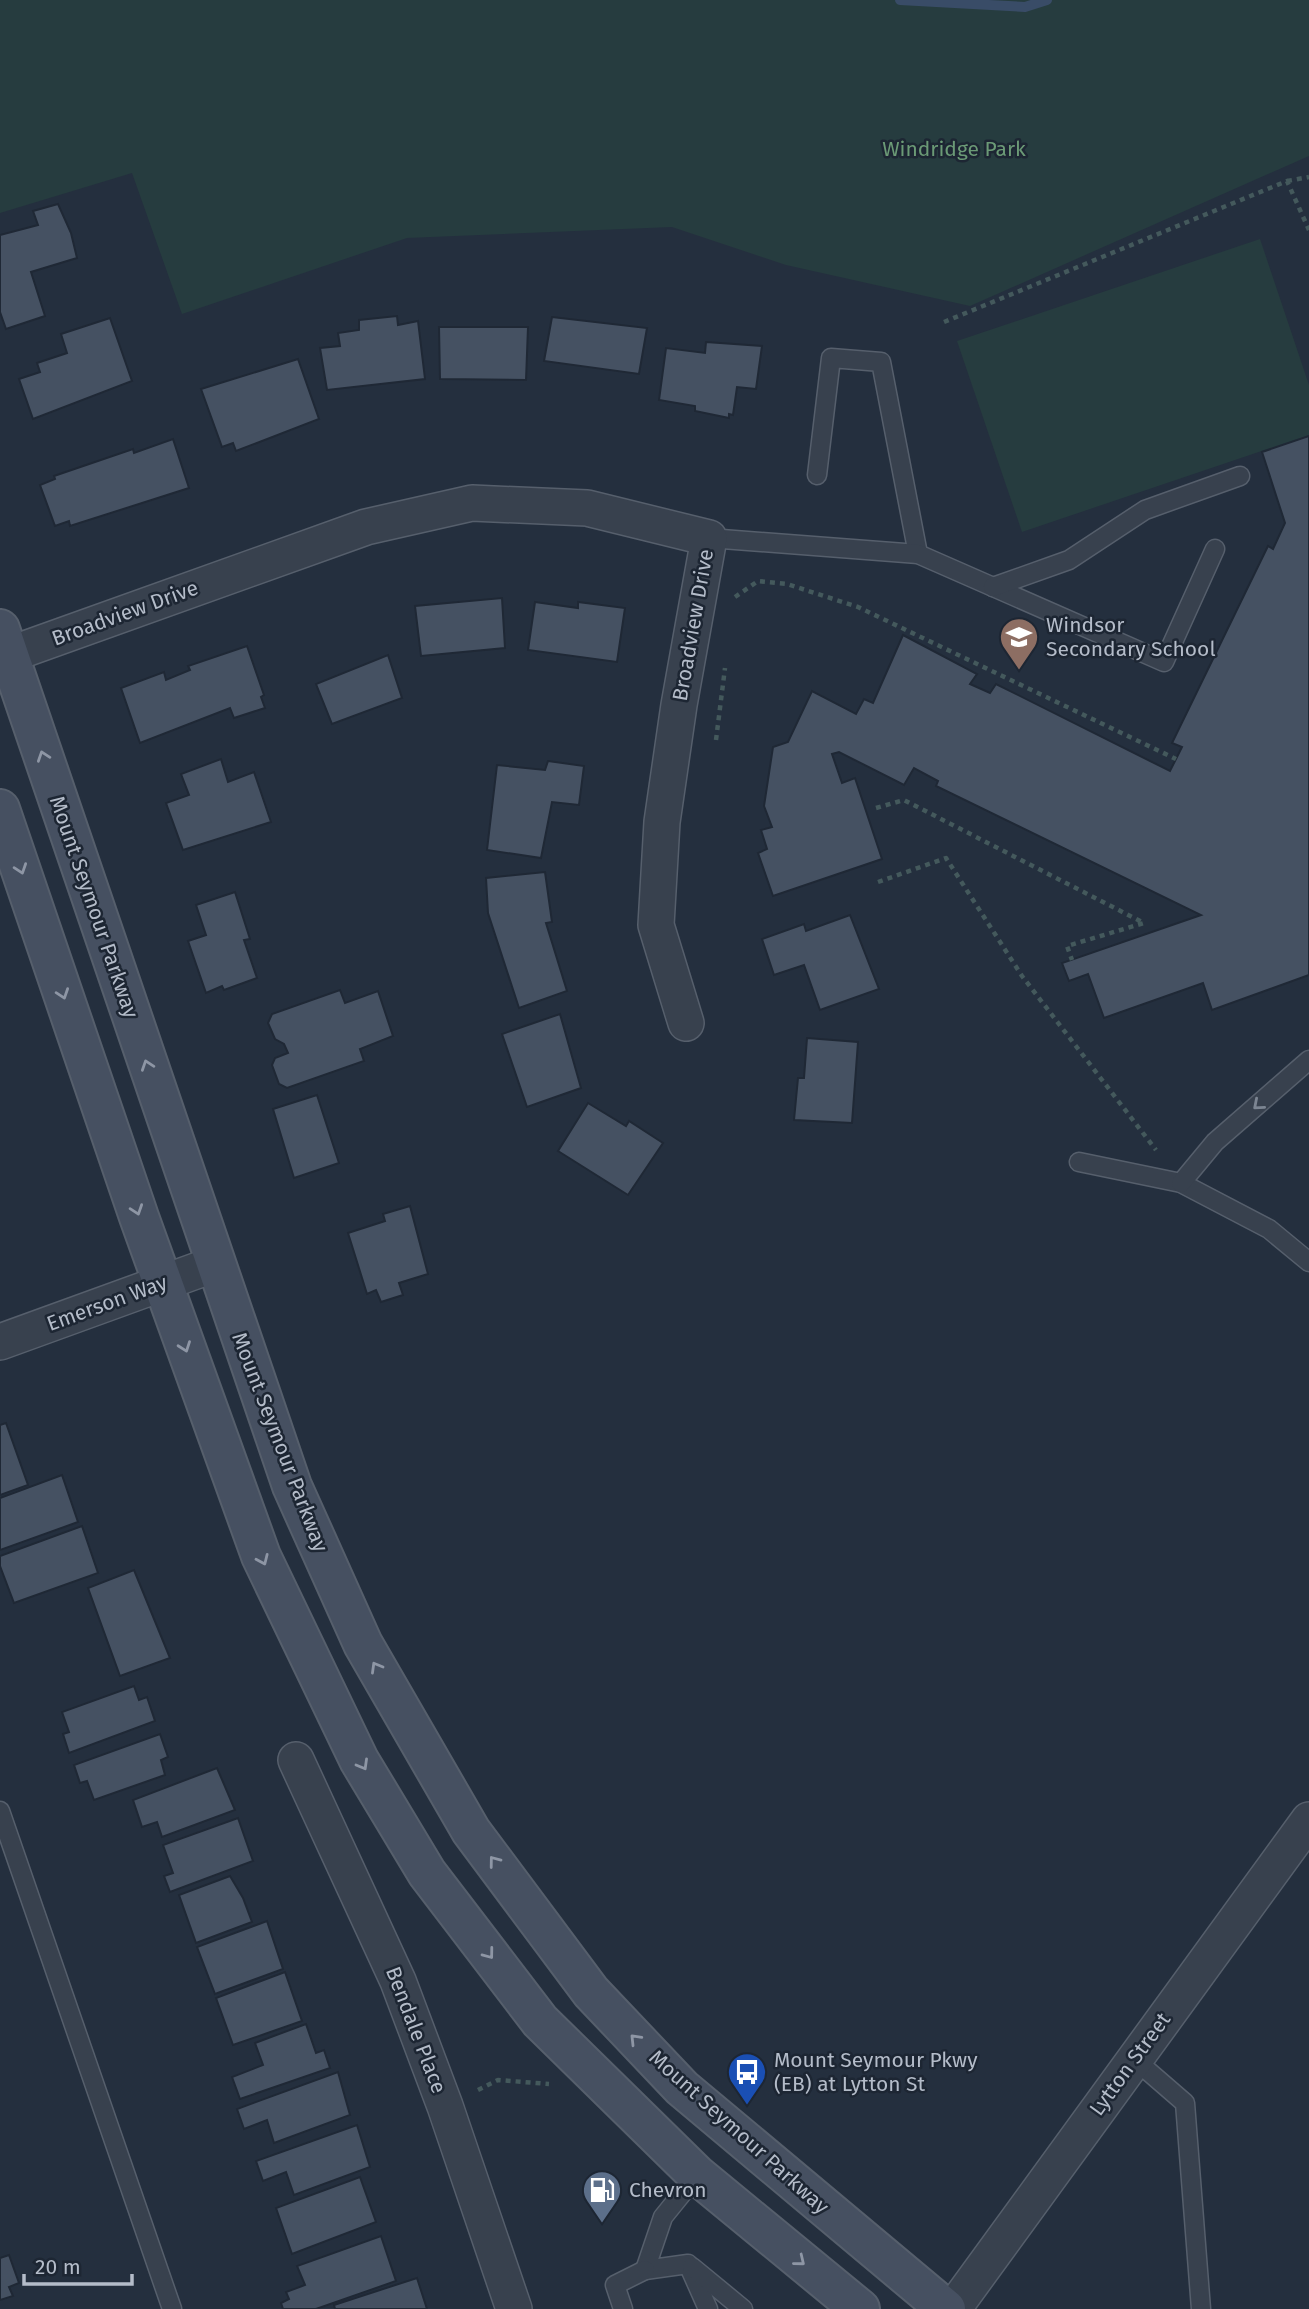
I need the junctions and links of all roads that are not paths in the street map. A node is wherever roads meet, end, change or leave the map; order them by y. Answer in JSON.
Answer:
{"nodes":[{"id":1,"x":817,"y":475,"type":"dead end"},
{"id":2,"x":1240,"y":475,"type":"dead end"},
{"id":3,"x":709,"y":538,"type":"junction"},
{"id":4,"x":1215,"y":549,"type":"dead end"},
{"id":5,"x":918,"y":554,"type":"junction"},
{"id":6,"x":993,"y":587,"type":"junction"},
{"id":7,"x":3,"y":647,"type":"edge"},
{"id":8,"x":0,"y":809,"type":"edge"},
{"id":9,"x":686,"y":1023,"type":"dead end"},
{"id":10,"x":1309,"y":1060,"type":"edge"},
{"id":11,"x":1079,"y":1162,"type":"dead end"},
{"id":12,"x":1181,"y":1183,"type":"junction"},
{"id":13,"x":1309,"y":1262,"type":"edge"},
{"id":14,"x":215,"y":1264,"type":"junction"},
{"id":15,"x":162,"y":1282,"type":"junction"},
{"id":16,"x":0,"y":1342,"type":"edge"},
{"id":17,"x":296,"y":1760,"type":"dead end"},
{"id":18,"x":0,"y":1811,"type":"edge"},
{"id":19,"x":1309,"y":1820,"type":"edge"},
{"id":20,"x":1133,"y":2058,"type":"junction"},
{"id":21,"x":697,"y":2175,"type":"junction"},
{"id":22,"x":688,"y":2264,"type":"junction"},
{"id":23,"x":645,"y":2270,"type":"junction"},
{"id":24,"x":615,"y":2285,"type":"junction"},
{"id":25,"x":172,"y":2309,"type":"edge"},
{"id":26,"x":514,"y":2309,"type":"edge"},
{"id":27,"x":610,"y":2309,"type":"edge"},
{"id":28,"x":623,"y":2309,"type":"edge"},
{"id":29,"x":708,"y":2309,"type":"edge"},
{"id":30,"x":743,"y":2309,"type":"edge"},
{"id":31,"x":860,"y":2309,"type":"edge"},
{"id":32,"x":946,"y":2309,"type":"edge"},
{"id":33,"x":953,"y":2309,"type":"edge"},
{"id":34,"x":1201,"y":2309,"type":"edge"}],
"edges":[{"from":1,"to":5,"type":"lane"},
{"from":2,"to":6,"type":"lane"},
{"from":3,"to":5,"type":"lane"},
{"from":3,"to":7,"type":"street","name":"Broadview Drive"},
{"from":3,"to":9,"type":"street","name":"Broadview Drive"},
{"from":4,"to":6,"type":"lane"},
{"from":5,"to":6,"type":"lane"},
{"from":14,"to":7,"type":"main road","name":"Mount Seymour Parkway","one_way":true},
{"from":8,"to":15,"type":"main road","one_way":true},
{"from":10,"to":12,"type":"lane","one_way":true},
{"from":11,"to":12,"type":"lane"},
{"from":12,"to":13,"type":"lane"},
{"from":14,"to":15,"type":"street","name":"Emerson Way"},
{"from":32,"to":14,"type":"main road","name":"Mount Seymour Parkway","one_way":true},
{"from":15,"to":16,"type":"street","name":"Emerson Way"},
{"from":15,"to":21,"type":"main road","one_way":true},
{"from":17,"to":26,"type":"street","name":"Bendale Place"},
{"from":18,"to":25,"type":"lane"},
{"from":19,"to":20,"type":"street","name":"Lytton Street"},
{"from":20,"to":33,"type":"street","name":"Lytton Street"},
{"from":20,"to":34,"type":"lane"},
{"from":21,"to":23,"type":"lane"},
{"from":21,"to":31,"type":"main road","one_way":true},
{"from":22,"to":23,"type":"lane"},
{"from":22,"to":29,"type":"lane"},
{"from":22,"to":30,"type":"lane"},
{"from":23,"to":24,"type":"lane"},
{"from":24,"to":27,"type":"lane"},
{"from":24,"to":28,"type":"lane"}]}
